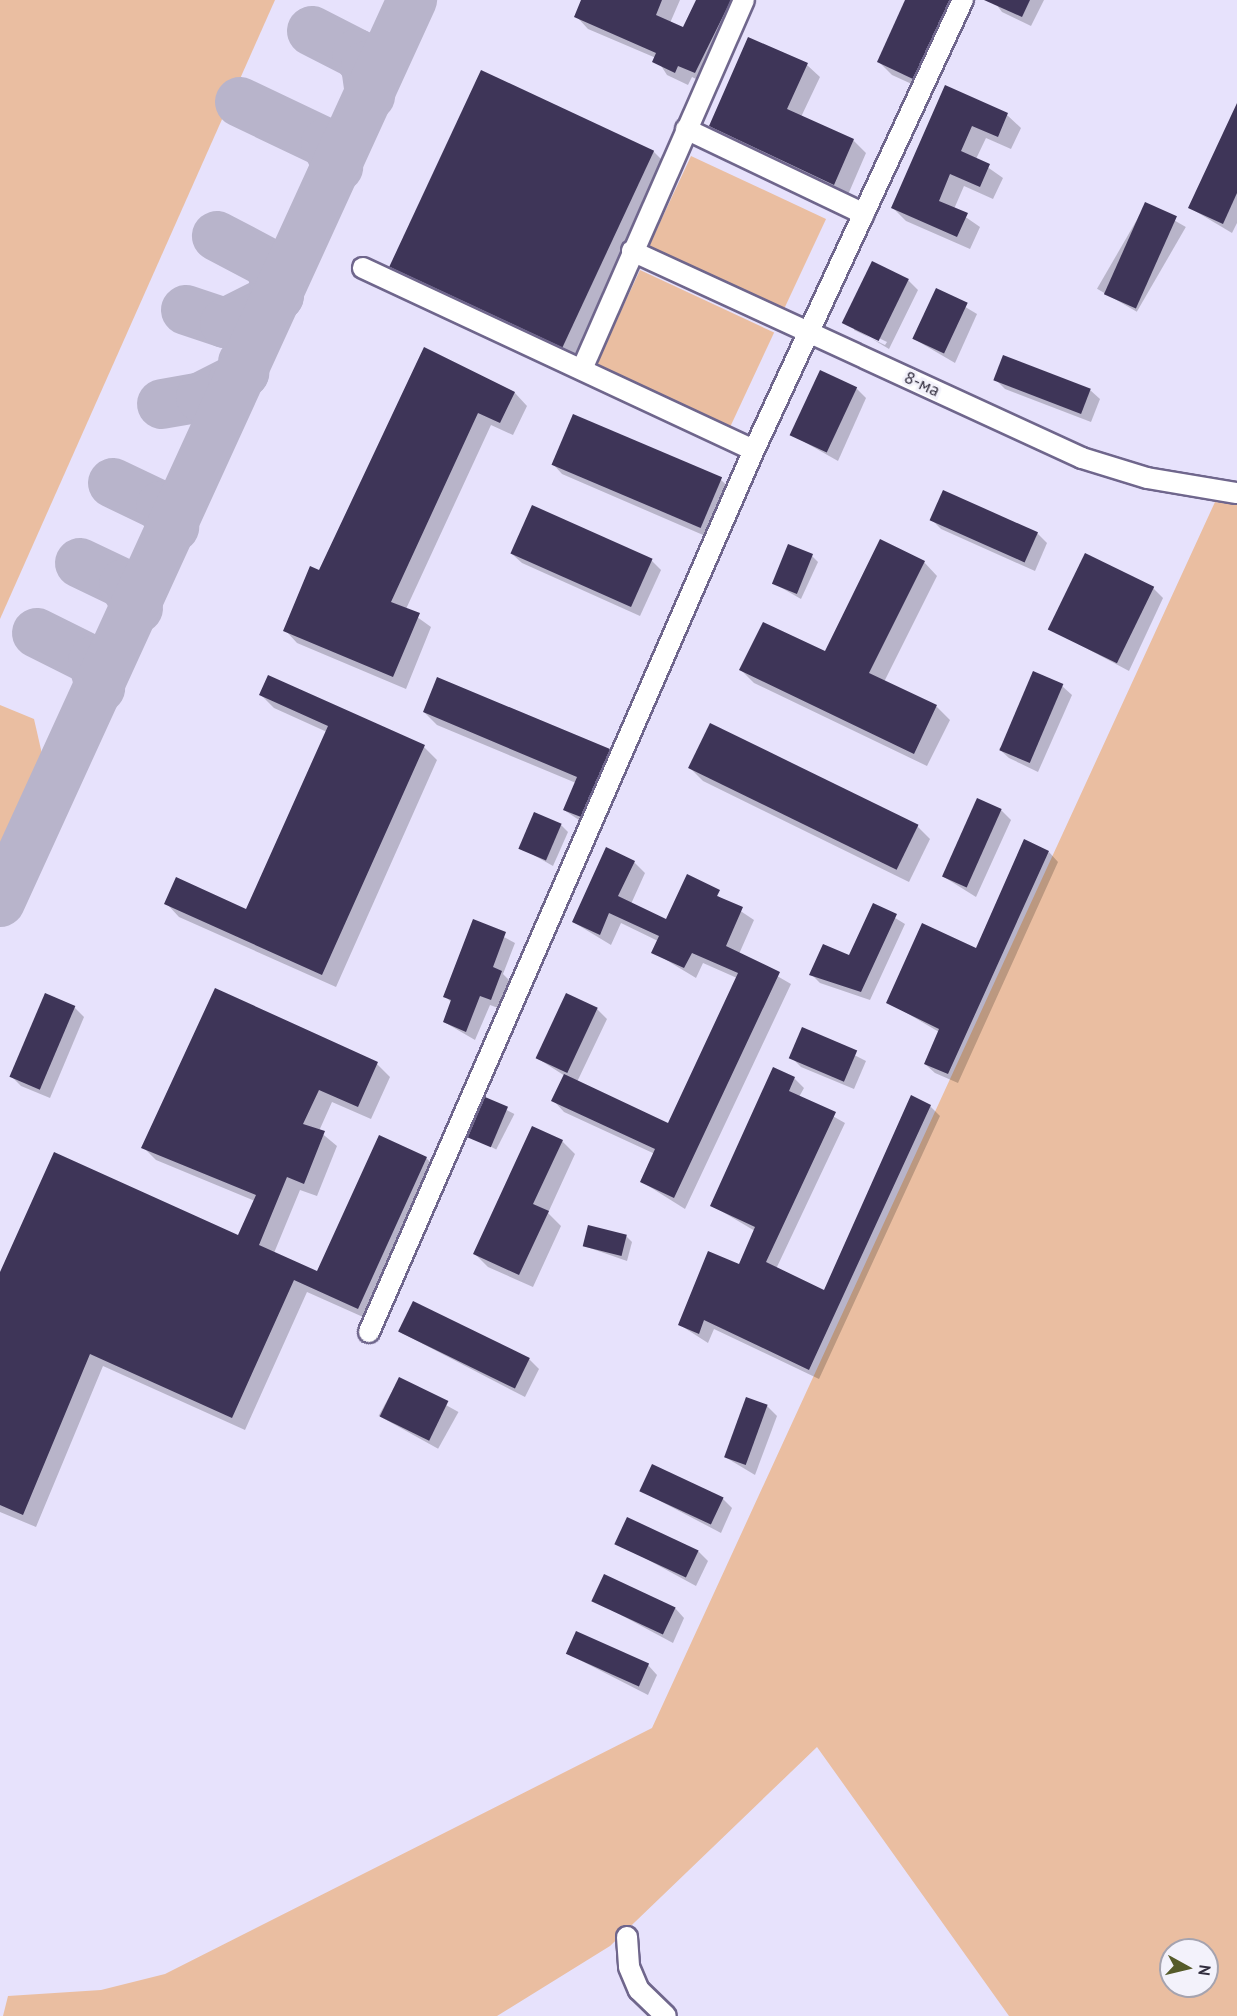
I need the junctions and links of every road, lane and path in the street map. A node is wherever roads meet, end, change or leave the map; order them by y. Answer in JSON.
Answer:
{"nodes":[{"id":1,"x":744,"y":0,"type":"edge"},
{"id":2,"x":963,"y":0,"type":"edge"},
{"id":3,"x":686,"y":129,"type":"junction"},
{"id":4,"x":864,"y":214,"type":"junction"},
{"id":5,"x":632,"y":252,"type":"junction"},
{"id":6,"x":363,"y":268,"type":"dead end"},
{"id":7,"x":808,"y":332,"type":"junction"},
{"id":8,"x":582,"y":369,"type":"junction"},
{"id":9,"x":754,"y":450,"type":"junction"},
{"id":10,"x":1231,"y":491,"type":"edge"},
{"id":11,"x":369,"y":1332,"type":"dead end"},
{"id":12,"x":627,"y":1937,"type":"dead end"},
{"id":13,"x":666,"y":2016,"type":"edge"}],
"edges":[{"from":1,"to":3,"type":"street"},
{"from":2,"to":4,"type":"street"},
{"from":3,"to":4,"type":"street"},
{"from":3,"to":5,"type":"street"},
{"from":4,"to":7,"type":"street"},
{"from":5,"to":7,"type":"street","name":"8-ма"},
{"from":5,"to":8,"type":"street"},
{"from":6,"to":8,"type":"street"},
{"from":7,"to":9,"type":"street"},
{"from":7,"to":10,"type":"street","name":"8-ма"},
{"from":8,"to":9,"type":"street"},
{"from":9,"to":11,"type":"street"},
{"from":12,"to":13,"type":"street"}]}
